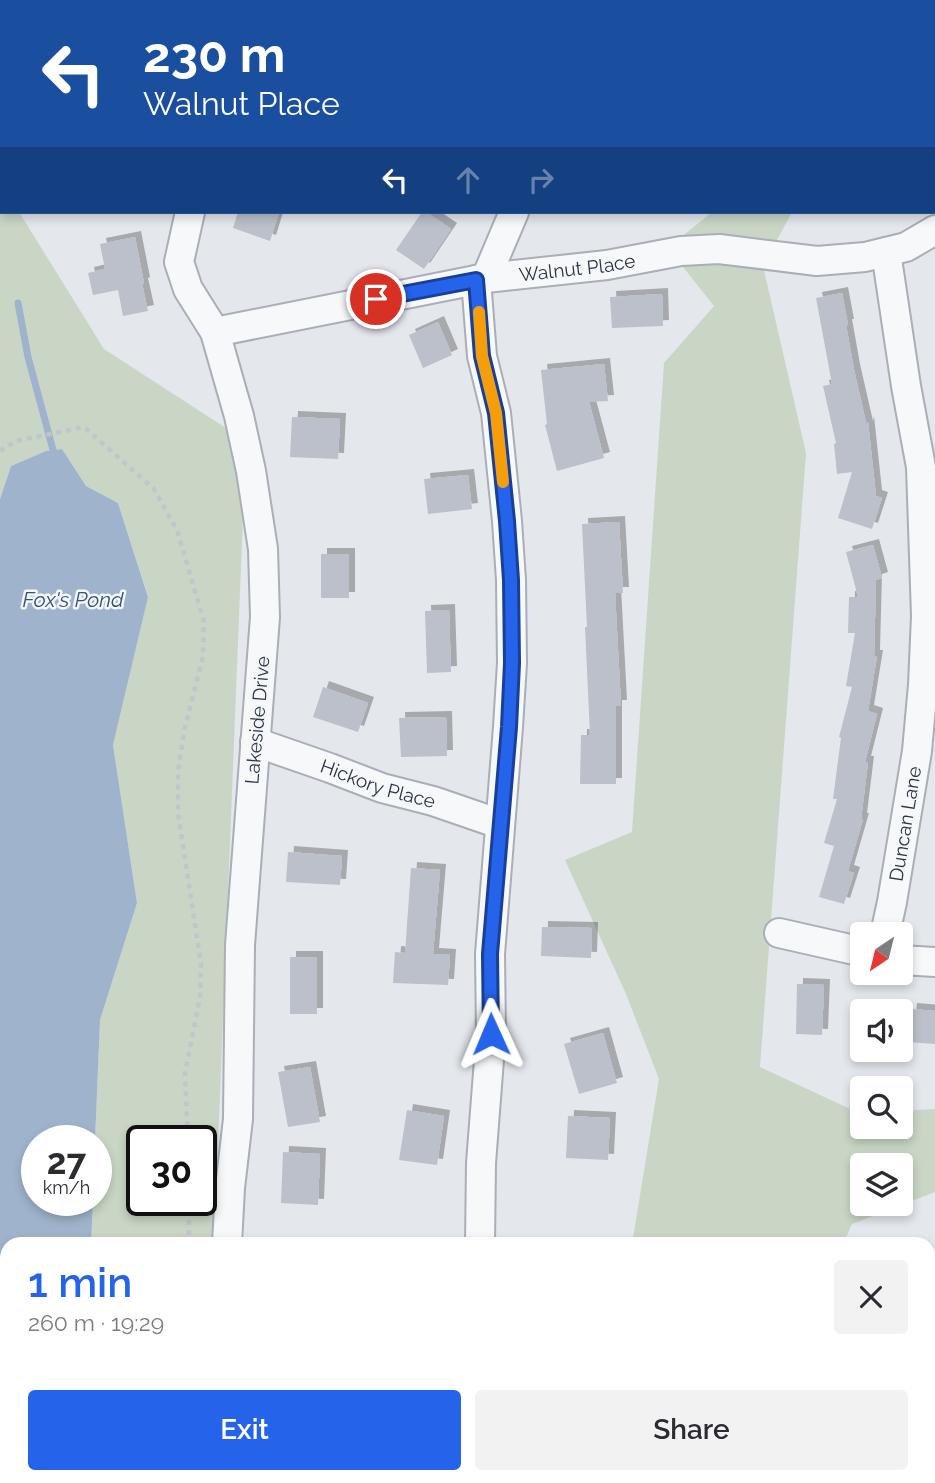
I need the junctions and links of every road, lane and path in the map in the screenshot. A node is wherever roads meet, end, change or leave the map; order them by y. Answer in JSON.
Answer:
{"nodes":[{"id":1,"x":190,"y":214,"type":"edge"},
{"id":2,"x":513,"y":214,"type":"edge"},
{"id":3,"x":935,"y":230,"type":"edge"},
{"id":4,"x":886,"y":252,"type":"junction"},
{"id":5,"x":481,"y":279,"type":"junction"},
{"id":6,"x":215,"y":332,"type":"junction"},
{"id":7,"x":0,"y":451,"type":"edge"},
{"id":8,"x":930,"y":613,"type":"edge"},
{"id":9,"x":255,"y":742,"type":"junction"},
{"id":10,"x":500,"y":824,"type":"junction"},
{"id":11,"x":888,"y":922,"type":"edge"},
{"id":12,"x":779,"y":933,"type":"dead end"},
{"id":13,"x":850,"y":949,"type":"edge"},
{"id":14,"x":914,"y":961,"type":"edge"},
{"id":15,"x":935,"y":962,"type":"edge"},
{"id":16,"x":187,"y":1125,"type":"edge"},
{"id":17,"x":189,"y":1216,"type":"edge"},
{"id":18,"x":189,"y":1237,"type":"edge"},
{"id":19,"x":227,"y":1237,"type":"edge"},
{"id":20,"x":480,"y":1237,"type":"edge"}],
"edges":[{"from":1,"to":6,"type":"street","name":"Lakeside Drive"},
{"from":2,"to":5,"type":"street"},
{"from":3,"to":4,"type":"street","name":"Walnut Place"},
{"from":4,"to":5,"type":"street","name":"Walnut Place"},
{"from":4,"to":8,"type":"street","name":"Duncan Lane"},
{"from":5,"to":6,"type":"street","name":"Walnut Place"},
{"from":5,"to":10,"type":"street"},
{"from":6,"to":9,"type":"street","name":"Lakeside Drive"},
{"from":7,"to":16,"type":"path"},
{"from":8,"to":11,"type":"street","name":"Duncan Lane"},
{"from":9,"to":10,"type":"street","name":"Hickory Place"},
{"from":9,"to":19,"type":"street","name":"Lakeside Drive"},
{"from":10,"to":20,"type":"street"},
{"from":12,"to":13,"type":"street"},
{"from":14,"to":15,"type":"street"},
{"from":17,"to":18,"type":"path"}]}
